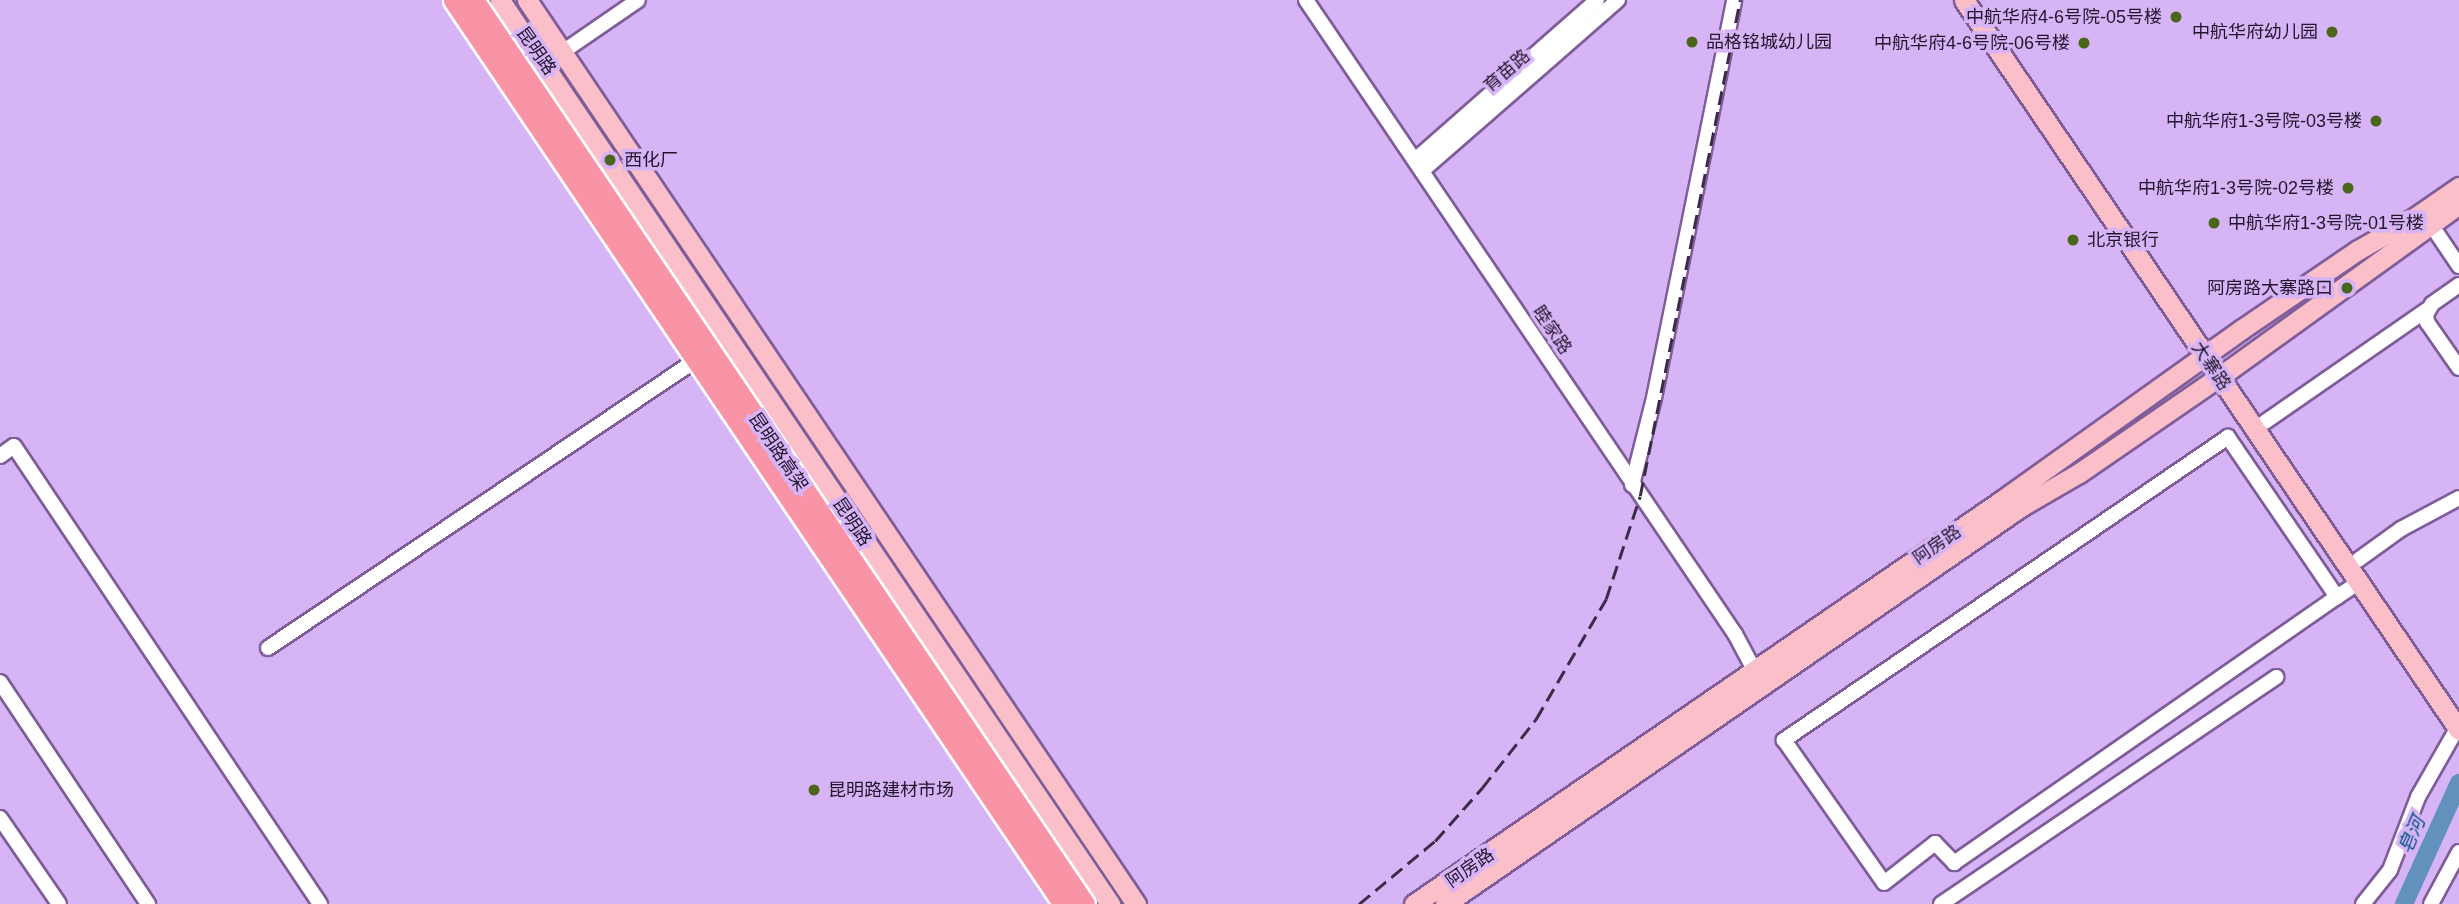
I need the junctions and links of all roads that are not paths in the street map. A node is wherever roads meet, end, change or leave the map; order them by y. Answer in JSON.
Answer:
{"nodes":[{"id":1,"x":454,"y":0,"type":"edge"},
{"id":2,"x":473,"y":0,"type":"edge"},
{"id":3,"x":500,"y":0,"type":"edge"},
{"id":4,"x":527,"y":0,"type":"edge"},
{"id":5,"x":638,"y":0,"type":"edge"},
{"id":6,"x":1306,"y":0,"type":"edge"},
{"id":7,"x":1597,"y":0,"type":"edge"},
{"id":8,"x":1618,"y":0,"type":"edge"},
{"id":9,"x":1734,"y":0,"type":"edge"},
{"id":10,"x":1964,"y":0,"type":"edge"},
{"id":11,"x":1979,"y":0,"type":"edge"},
{"id":12,"x":562,"y":53,"type":"junction"},
{"id":13,"x":1418,"y":165,"type":"junction"},
{"id":14,"x":2459,"y":187,"type":"edge"},
{"id":15,"x":2459,"y":205,"type":"edge"},
{"id":16,"x":2430,"y":223,"type":"junction"},
{"id":17,"x":2459,"y":266,"type":"edge"},
{"id":18,"x":2459,"y":285,"type":"edge"},
{"id":19,"x":2427,"y":310,"type":"junction"},
{"id":20,"x":747,"y":326,"type":"junction"},
{"id":21,"x":729,"y":339,"type":"junction"},
{"id":22,"x":2208,"y":352,"type":"junction"},
{"id":23,"x":2459,"y":368,"type":"edge"},
{"id":24,"x":2224,"y":374,"type":"junction"},
{"id":25,"x":2117,"y":416,"type":"junction"},
{"id":26,"x":2264,"y":422,"type":"junction"},
{"id":27,"x":2131,"y":437,"type":"junction"},
{"id":28,"x":0,"y":456,"type":"edge"},
{"id":29,"x":1632,"y":485,"type":"junction"},
{"id":30,"x":2459,"y":498,"type":"edge"},
{"id":31,"x":2358,"y":560,"type":"junction"},
{"id":32,"x":2358,"y":583,"type":"junction"},
{"id":33,"x":2337,"y":597,"type":"junction"},
{"id":34,"x":268,"y":648,"type":"dead end"},
{"id":35,"x":1759,"y":677,"type":"junction"},
{"id":36,"x":2276,"y":677,"type":"dead end"},
{"id":37,"x":0,"y":682,"type":"edge"},
{"id":38,"x":2459,"y":723,"type":"edge"},
{"id":39,"x":0,"y":818,"type":"edge"},
{"id":40,"x":2459,"y":852,"type":"edge"},
{"id":41,"x":59,"y":904,"type":"edge"},
{"id":42,"x":148,"y":904,"type":"edge"},
{"id":43,"x":320,"y":904,"type":"edge"},
{"id":44,"x":1064,"y":904,"type":"edge"},
{"id":45,"x":1084,"y":904,"type":"edge"},
{"id":46,"x":1110,"y":904,"type":"edge"},
{"id":47,"x":1136,"y":904,"type":"edge"},
{"id":48,"x":1414,"y":904,"type":"edge"},
{"id":49,"x":1445,"y":904,"type":"edge"},
{"id":50,"x":1941,"y":904,"type":"edge"},
{"id":51,"x":2363,"y":904,"type":"edge"},
{"id":52,"x":2431,"y":904,"type":"edge"}],
"edges":[{"from":1,"to":44,"type":"highway","name":"昆明路高架","bridge":true},
{"from":2,"to":45,"type":"highway","name":"昆明路高架","bridge":true},
{"from":3,"to":21,"type":"main road","name":"昆明路"},
{"from":4,"to":12,"type":"main road","name":"昆明路"},
{"from":5,"to":12,"type":"street"},
{"from":6,"to":13,"type":"street","name":"睦家路"},
{"from":7,"to":13,"type":"street","name":"育苗路"},
{"from":8,"to":13,"type":"street","name":"育苗路"},
{"from":9,"to":29,"type":"street"},
{"from":10,"to":22,"type":"main road","name":"大寨路"},
{"from":11,"to":22,"type":"main road","name":"大寨路"},
{"from":12,"to":20,"type":"main road","name":"昆明路"},
{"from":13,"to":29,"type":"street","name":"睦家路"},
{"from":14,"to":22,"type":"main road","name":"阿房路"},
{"from":15,"to":16,"type":"main road","name":"阿房路"},
{"from":16,"to":17,"type":"street"},
{"from":16,"to":24,"type":"main road","name":"阿房路"},
{"from":18,"to":19,"type":"street"},
{"from":19,"to":23,"type":"street"},
{"from":19,"to":26,"type":"street"},
{"from":20,"to":21,"type":"street"},
{"from":20,"to":47,"type":"main road","name":"昆明路"},
{"from":21,"to":34,"type":"street"},
{"from":21,"to":46,"type":"main road","name":"昆明路"},
{"from":22,"to":24,"type":"main road","name":"大寨路"},
{"from":22,"to":25,"type":"main road","name":"阿房路"},
{"from":24,"to":26,"type":"main road","name":"大寨路"},
{"from":24,"to":27,"type":"main road","name":"阿房路"},
{"from":24,"to":32,"type":"main road","name":"大寨路"},
{"from":25,"to":27,"type":"main road"},
{"from":25,"to":35,"type":"main road","name":"阿房路"},
{"from":26,"to":31,"type":"main road","name":"大寨路"},
{"from":27,"to":35,"type":"main road","name":"阿房路"},
{"from":28,"to":43,"type":"street"},
{"from":29,"to":35,"type":"street","name":"睦家路"},
{"from":30,"to":31,"type":"street"},
{"from":31,"to":38,"type":"main road","name":"大寨路"},
{"from":32,"to":33,"type":"street"},
{"from":32,"to":38,"type":"main road","name":"大寨路"},
{"from":33,"to":33,"type":"street"},
{"from":35,"to":48,"type":"main road","name":"阿房路"},
{"from":35,"to":49,"type":"main road","name":"阿房路"},
{"from":36,"to":50,"type":"street"},
{"from":37,"to":42,"type":"street"},
{"from":38,"to":51,"type":"street"},
{"from":39,"to":41,"type":"street"},
{"from":40,"to":52,"type":"street"}]}
